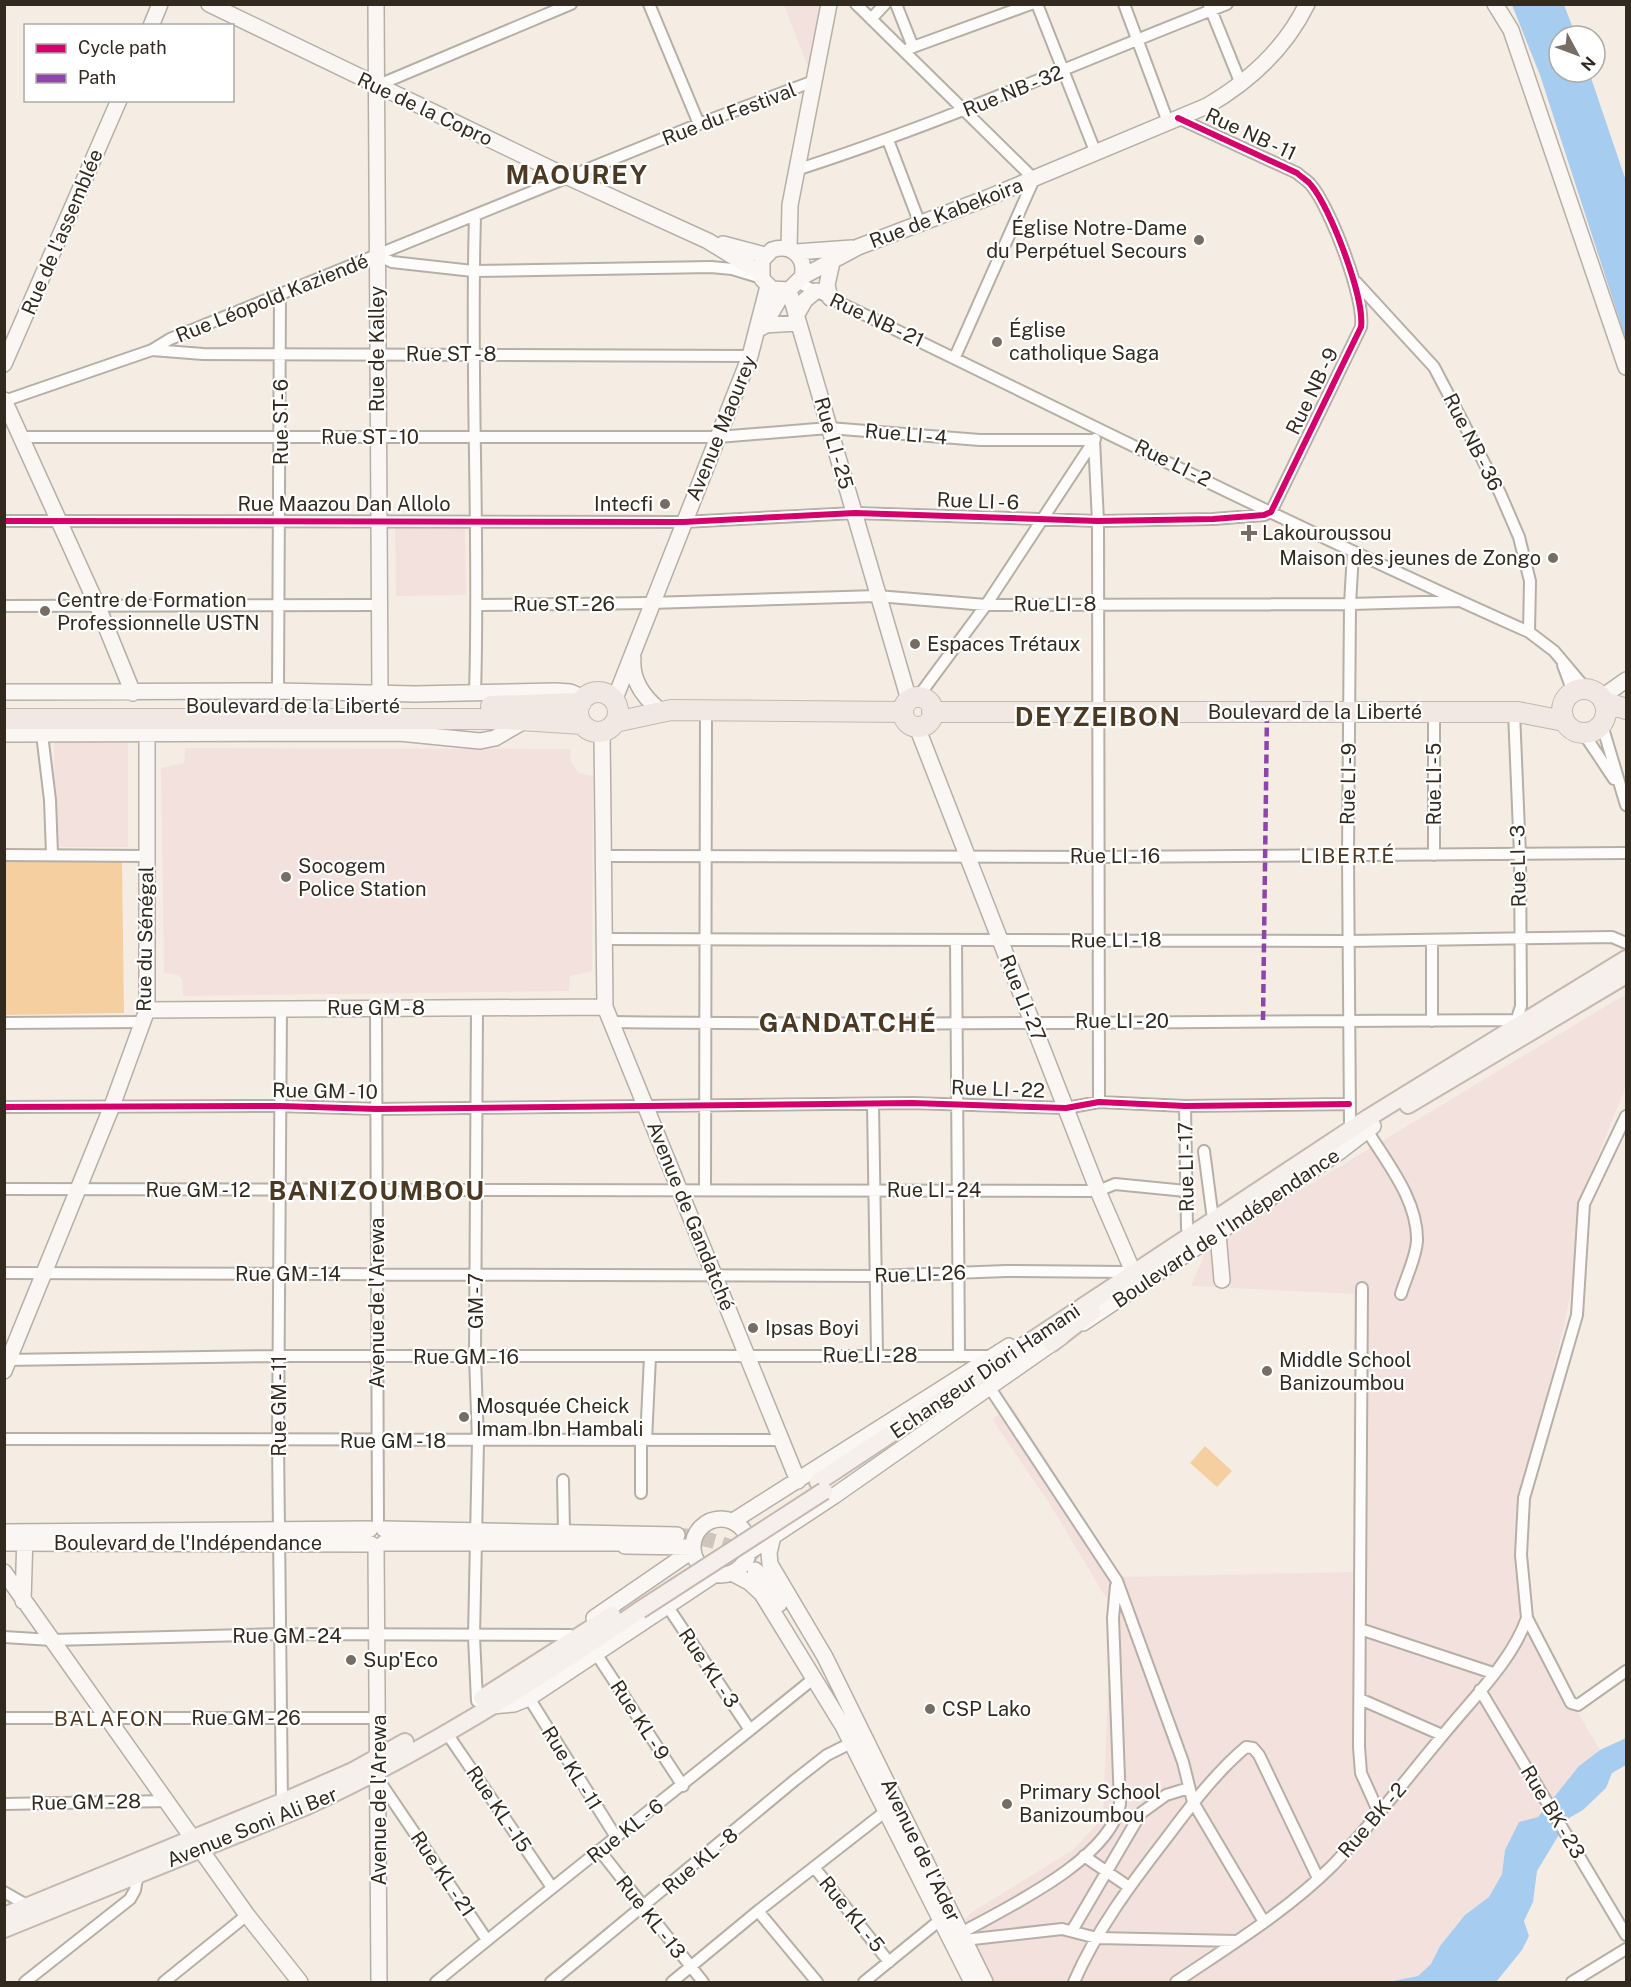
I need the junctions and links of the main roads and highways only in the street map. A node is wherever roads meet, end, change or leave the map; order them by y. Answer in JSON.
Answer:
{"nodes":[{"id":1,"x":910,"y":703,"type":"junction"},
{"id":2,"x":1591,"y":703,"type":"junction"},
{"id":3,"x":4,"y":706,"type":"edge"},
{"id":4,"x":602,"y":706,"type":"junction"},
{"id":5,"x":1626,"y":709,"type":"edge"},
{"id":6,"x":932,"y":712,"type":"junction"},
{"id":7,"x":1516,"y":712,"type":"junction"},
{"id":8,"x":4,"y":719,"type":"edge"},
{"id":9,"x":1626,"y":719,"type":"edge"},
{"id":10,"x":1564,"y":721,"type":"junction"},
{"id":11,"x":1626,"y":959,"type":"edge"},
{"id":12,"x":1626,"y":975,"type":"edge"},
{"id":13,"x":1370,"y":1125,"type":"junction"},
{"id":14,"x":1338,"y":1143,"type":"joint"},
{"id":15,"x":1104,"y":1297,"type":"junction"},
{"id":16,"x":1052,"y":1343,"type":"road end"},
{"id":17,"x":1016,"y":1350,"type":"junction"},
{"id":18,"x":957,"y":1379,"type":"road end"},
{"id":19,"x":821,"y":1487,"type":"junction"},
{"id":20,"x":637,"y":1605,"type":"joint"},
{"id":21,"x":486,"y":1700,"type":"junction"},
{"id":22,"x":378,"y":1769,"type":"junction"},
{"id":23,"x":198,"y":1844,"type":"junction"},
{"id":24,"x":34,"y":1910,"type":"junction"},
{"id":25,"x":4,"y":1916,"type":"edge"},
{"id":26,"x":4,"y":1929,"type":"edge"}],
"edges":[{"from":1,"to":4,"type":"highway","name":"Boulevard de la Liberté"},
{"from":1,"to":6,"type":"highway"},
{"from":1,"to":6,"type":"highway"},
{"from":2,"to":5,"type":"highway"},
{"from":2,"to":7,"type":"highway","name":"Boulevard de la Liberté"},
{"from":2,"to":9,"type":"highway","name":"Boulevard de la Liberté"},
{"from":2,"to":10,"type":"highway"},
{"from":2,"to":10,"type":"highway"},
{"from":3,"to":4,"type":"highway","name":"Boulevard de la Liberté"},
{"from":4,"to":8,"type":"highway","name":"Boulevard de la Liberté"},
{"from":6,"to":7,"type":"highway","name":"Boulevard de la Liberté"},
{"from":7,"to":10,"type":"highway","name":"Boulevard de la Liberté"},
{"from":11,"to":13,"type":"main road","name":"Boulevard de l'Indépendance"},
{"from":12,"to":13,"type":"main road","name":"Boulevard de l'Indépendance"},
{"from":13,"to":14,"type":"main road","name":"Boulevard de l'Indépendance"},
{"from":14,"to":15,"type":"main road","name":"Echangeur Diori Hamani"},
{"from":15,"to":16,"type":"main road"},
{"from":15,"to":17,"type":"main road","name":"Echangeur Diori Hamani"},
{"from":15,"to":19,"type":"main road","name":"Echangeur Diori Hamani"},
{"from":17,"to":18,"type":"main road"},
{"from":17,"to":19,"type":"main road","name":"Echangeur Diori Hamani"},
{"from":19,"to":20,"type":"main road","name":"Echangeur Diori Hamani"},
{"from":20,"to":21,"type":"main road","name":"Avenue Soni Ali Ber"},
{"from":21,"to":22,"type":"main road","name":"Avenue Soni Ali Ber"},
{"from":21,"to":22,"type":"main road","name":"Avenue Soni Ali Ber"},
{"from":22,"to":23,"type":"main road","name":"Avenue Soni Ali Ber"},
{"from":22,"to":23,"type":"main road","name":"Avenue Soni Ali Ber"},
{"from":23,"to":24,"type":"main road","name":"Avenue Soni Ali Ber"},
{"from":23,"to":24,"type":"main road","name":"Avenue Soni Ali Ber"},
{"from":24,"to":25,"type":"main road","name":"Avenue Soni Ali Ber"},
{"from":24,"to":26,"type":"main road","name":"Avenue Soni Ali Ber"}]}
